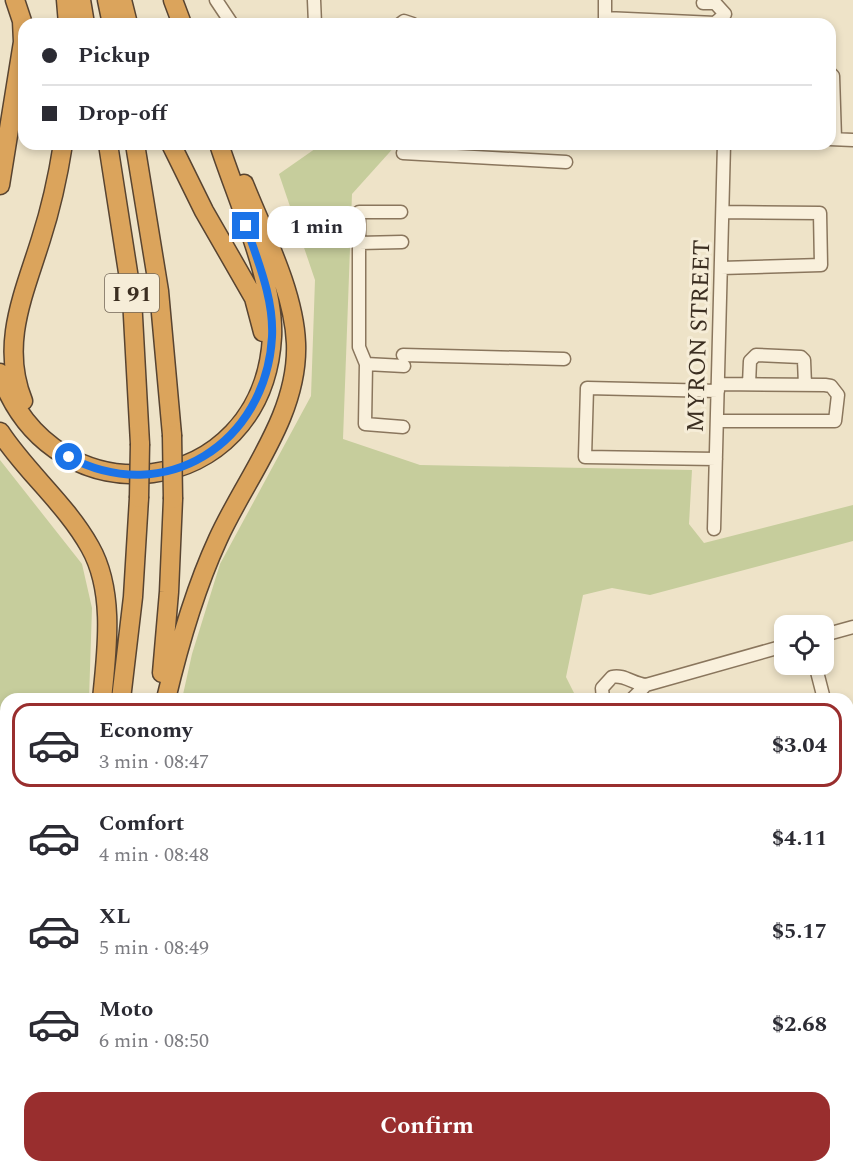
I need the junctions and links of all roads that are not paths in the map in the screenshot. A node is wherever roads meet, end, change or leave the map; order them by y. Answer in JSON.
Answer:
{"nodes":[{"id":1,"x":15,"y":0,"type":"edge"},
{"id":2,"x":66,"y":0,"type":"edge"},
{"id":3,"x":81,"y":0,"type":"edge"},
{"id":4,"x":107,"y":0,"type":"edge"},
{"id":5,"x":122,"y":0,"type":"edge"},
{"id":6,"x":172,"y":0,"type":"edge"},
{"id":7,"x":216,"y":0,"type":"edge"},
{"id":8,"x":314,"y":0,"type":"edge"},
{"id":9,"x":605,"y":0,"type":"edge"},
{"id":10,"x":725,"y":0,"type":"edge"},
{"id":11,"x":703,"y":2,"type":"edge"},
{"id":12,"x":21,"y":18,"type":"edge"},
{"id":13,"x":68,"y":18,"type":"edge"},
{"id":14,"x":84,"y":18,"type":"edge"},
{"id":15,"x":111,"y":18,"type":"edge"},
{"id":16,"x":126,"y":18,"type":"edge"},
{"id":17,"x":179,"y":18,"type":"edge"},
{"id":18,"x":228,"y":18,"type":"edge"},
{"id":19,"x":315,"y":18,"type":"edge"},
{"id":20,"x":605,"y":18,"type":"edge"},
{"id":21,"x":703,"y":18,"type":"edge"},
{"id":22,"x":724,"y":18,"type":"edge"},
{"id":23,"x":725,"y":18,"type":"edge"},
{"id":24,"x":18,"y":73,"type":"edge"},
{"id":25,"x":836,"y":139,"type":"edge"},
{"id":26,"x":853,"y":140,"type":"edge"},
{"id":27,"x":62,"y":150,"type":"edge"},
{"id":28,"x":109,"y":150,"type":"edge"},
{"id":29,"x":136,"y":150,"type":"edge"},
{"id":30,"x":174,"y":150,"type":"edge"},
{"id":31,"x":221,"y":150,"type":"edge"},
{"id":32,"x":231,"y":150,"type":"edge"},
{"id":33,"x":724,"y":150,"type":"edge"},
{"id":34,"x":404,"y":153,"type":"dead end"},
{"id":35,"x":567,"y":162,"type":"dead end"},
{"id":36,"x":0,"y":185,"type":"edge"},
{"id":37,"x":401,"y":212,"type":"dead end"},
{"id":38,"x":723,"y":212,"type":"junction"},
{"id":39,"x":402,"y":242,"type":"dead end"},
{"id":40,"x":359,"y":243,"type":"junction"},
{"id":41,"x":721,"y":268,"type":"junction"},
{"id":42,"x":564,"y":359,"type":"dead end"},
{"id":43,"x":366,"y":364,"type":"junction"},
{"id":44,"x":0,"y":373,"type":"edge"},
{"id":45,"x":749,"y":384,"type":"junction"},
{"id":46,"x":805,"y":385,"type":"junction"},
{"id":47,"x":718,"y":387,"type":"junction"},
{"id":48,"x":250,"y":410,"type":"junction"},
{"id":49,"x":717,"y":421,"type":"junction"},
{"id":50,"x":403,"y":427,"type":"dead end"},
{"id":51,"x":0,"y":432,"type":"edge"},
{"id":52,"x":69,"y":457,"type":"junction"},
{"id":53,"x":716,"y":459,"type":"junction"},
{"id":54,"x":714,"y":529,"type":"dead end"},
{"id":55,"x":853,"y":627,"type":"edge"},
{"id":56,"x":834,"y":632,"type":"edge"},
{"id":57,"x":774,"y":649,"type":"edge"},
{"id":58,"x":818,"y":675,"type":"edge"},
{"id":59,"x":646,"y":685,"type":"junction"},
{"id":60,"x":102,"y":693,"type":"edge"},
{"id":61,"x":122,"y":693,"type":"edge"},
{"id":62,"x":160,"y":693,"type":"edge"},
{"id":63,"x":168,"y":693,"type":"edge"},
{"id":64,"x":602,"y":693,"type":"edge"},
{"id":65,"x":638,"y":693,"type":"edge"},
{"id":66,"x":822,"y":693,"type":"edge"}],
"edges":[{"from":1,"to":12,"type":"highway"},
{"from":2,"to":13,"type":"highway"},
{"from":3,"to":14,"type":"highway"},
{"from":4,"to":15,"type":"highway"},
{"from":5,"to":16,"type":"highway"},
{"from":6,"to":17,"type":"highway"},
{"from":7,"to":18,"type":"street"},
{"from":8,"to":19,"type":"street"},
{"from":9,"to":20,"type":"street"},
{"from":10,"to":23,"type":"street"},
{"from":11,"to":21,"type":"street"},
{"from":11,"to":22,"type":"street"},
{"from":24,"to":36,"type":"highway"},
{"from":25,"to":26,"type":"street"},
{"from":27,"to":52,"type":"highway"},
{"from":28,"to":61,"type":"highway","number":"I 91","bridge":true},
{"from":29,"to":62,"type":"highway","number":"I 91","bridge":true},
{"from":30,"to":48,"type":"highway"},
{"from":31,"to":48,"type":"highway"},
{"from":32,"to":63,"type":"highway"},
{"from":33,"to":38,"type":"street","name":"MYRON STREET"},
{"from":34,"to":35,"type":"street"},
{"from":37,"to":40,"type":"street"},
{"from":38,"to":41,"type":"street","name":"MYRON STREET"},
{"from":38,"to":41,"type":"street"},
{"from":39,"to":40,"type":"street"},
{"from":40,"to":43,"type":"street"},
{"from":41,"to":47,"type":"street","name":"MYRON STREET"},
{"from":42,"to":43,"type":"street"},
{"from":43,"to":50,"type":"street"},
{"from":44,"to":52,"type":"highway"},
{"from":45,"to":46,"type":"street"},
{"from":45,"to":46,"type":"street"},
{"from":45,"to":47,"type":"street"},
{"from":46,"to":49,"type":"street"},
{"from":47,"to":49,"type":"street","name":"MYRON STREET"},
{"from":47,"to":53,"type":"street"},
{"from":48,"to":52,"type":"highway"},
{"from":49,"to":53,"type":"street","name":"MYRON STREET"},
{"from":51,"to":60,"type":"highway"},
{"from":53,"to":54,"type":"street","name":"MYRON STREET"},
{"from":55,"to":56,"type":"street"},
{"from":57,"to":59,"type":"street"},
{"from":58,"to":66,"type":"street"},
{"from":59,"to":64,"type":"street"},
{"from":59,"to":65,"type":"street"}]}
